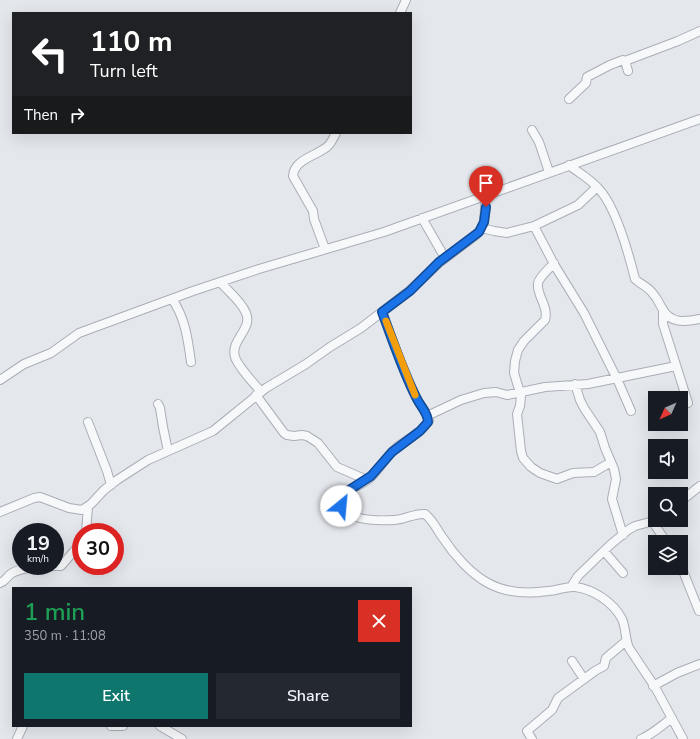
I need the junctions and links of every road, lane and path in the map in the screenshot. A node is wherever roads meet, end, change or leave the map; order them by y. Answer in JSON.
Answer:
{"nodes":[{"id":1,"x":406,"y":0,"type":"edge"},
{"id":2,"x":400,"y":12,"type":"edge"},
{"id":3,"x":700,"y":31,"type":"edge"},
{"id":4,"x":625,"y":61,"type":"junction"},
{"id":5,"x":628,"y":70,"type":"dead end"},
{"id":6,"x":569,"y":99,"type":"dead end"},
{"id":7,"x":700,"y":119,"type":"edge"},
{"id":8,"x":532,"y":130,"type":"dead end"},
{"id":9,"x":335,"y":134,"type":"edge"},
{"id":10,"x":569,"y":165,"type":"junction"},
{"id":11,"x":549,"y":172,"type":"junction"},
{"id":12,"x":597,"y":187,"type":"junction"},
{"id":13,"x":486,"y":194,"type":"junction"},
{"id":14,"x":422,"y":218,"type":"junction"},
{"id":15,"x":534,"y":226,"type":"junction"},
{"id":16,"x":482,"y":228,"type":"junction"},
{"id":17,"x":326,"y":249,"type":"junction"},
{"id":18,"x":445,"y":258,"type":"junction"},
{"id":19,"x":554,"y":263,"type":"junction"},
{"id":20,"x":220,"y":282,"type":"junction"},
{"id":21,"x":172,"y":299,"type":"junction"},
{"id":22,"x":663,"y":311,"type":"junction"},
{"id":23,"x":382,"y":312,"type":"junction"},
{"id":24,"x":700,"y":320,"type":"edge"},
{"id":25,"x":191,"y":362,"type":"dead end"},
{"id":26,"x":676,"y":366,"type":"junction"},
{"id":27,"x":616,"y":377,"type":"junction"},
{"id":28,"x":0,"y":380,"type":"edge"},
{"id":29,"x":575,"y":384,"type":"junction"},
{"id":30,"x":684,"y":391,"type":"edge"},
{"id":31,"x":520,"y":392,"type":"junction"},
{"id":32,"x":259,"y":393,"type":"junction"},
{"id":33,"x":158,"y":404,"type":"dead end"},
{"id":34,"x":631,"y":412,"type":"dead end"},
{"id":35,"x":427,"y":416,"type":"junction"},
{"id":36,"x":88,"y":422,"type":"dead end"},
{"id":37,"x":168,"y":451,"type":"junction"},
{"id":38,"x":611,"y":462,"type":"junction"},
{"id":39,"x":367,"y":480,"type":"junction"},
{"id":40,"x":111,"y":485,"type":"junction"},
{"id":41,"x":700,"y":486,"type":"edge"},
{"id":42,"x":688,"y":495,"type":"edge"},
{"id":43,"x":88,"y":507,"type":"junction"},
{"id":44,"x":0,"y":512,"type":"edge"},
{"id":45,"x":87,"y":523,"type":"edge"},
{"id":46,"x":648,"y":523,"type":"edge"},
{"id":47,"x":623,"y":535,"type":"junction"},
{"id":48,"x":604,"y":551,"type":"junction"},
{"id":49,"x":72,"y":553,"type":"edge"},
{"id":50,"x":64,"y":563,"type":"edge"},
{"id":51,"x":623,"y":572,"type":"dead end"},
{"id":52,"x":12,"y":573,"type":"edge"},
{"id":53,"x":685,"y":575,"type":"edge"},
{"id":54,"x":0,"y":583,"type":"edge"},
{"id":55,"x":571,"y":587,"type":"junction"},
{"id":56,"x":700,"y":611,"type":"edge"},
{"id":57,"x":626,"y":641,"type":"junction"},
{"id":58,"x":572,"y":661,"type":"dead end"},
{"id":59,"x":700,"y":664,"type":"edge"},
{"id":60,"x":584,"y":679,"type":"junction"},
{"id":61,"x":654,"y":686,"type":"junction"},
{"id":62,"x":672,"y":718,"type":"junction"},
{"id":63,"x":23,"y":727,"type":"edge"},
{"id":64,"x":162,"y":727,"type":"edge"},
{"id":65,"x":17,"y":739,"type":"edge"},
{"id":66,"x":182,"y":739,"type":"edge"},
{"id":67,"x":532,"y":739,"type":"edge"},
{"id":68,"x":641,"y":739,"type":"edge"},
{"id":69,"x":683,"y":739,"type":"edge"}],
"edges":[{"from":1,"to":2,"type":"street"},
{"from":3,"to":4,"type":"street"},
{"from":4,"to":5,"type":"street"},
{"from":4,"to":6,"type":"street"},
{"from":7,"to":10,"type":"street"},
{"from":8,"to":11,"type":"street"},
{"from":9,"to":17,"type":"street"},
{"from":10,"to":11,"type":"street"},
{"from":10,"to":12,"type":"street"},
{"from":11,"to":13,"type":"street"},
{"from":12,"to":15,"type":"street"},
{"from":12,"to":22,"type":"street"},
{"from":13,"to":14,"type":"street"},
{"from":13,"to":16,"type":"street"},
{"from":14,"to":17,"type":"street"},
{"from":14,"to":18,"type":"street"},
{"from":15,"to":16,"type":"street"},
{"from":15,"to":19,"type":"street"},
{"from":16,"to":18,"type":"street"},
{"from":17,"to":20,"type":"street"},
{"from":18,"to":23,"type":"street"},
{"from":19,"to":27,"type":"street"},
{"from":19,"to":31,"type":"street"},
{"from":20,"to":21,"type":"street"},
{"from":20,"to":32,"type":"street"},
{"from":21,"to":25,"type":"street"},
{"from":21,"to":28,"type":"street"},
{"from":22,"to":24,"type":"street"},
{"from":22,"to":26,"type":"street"},
{"from":23,"to":32,"type":"street"},
{"from":23,"to":35,"type":"street"},
{"from":26,"to":27,"type":"street"},
{"from":26,"to":30,"type":"street"},
{"from":27,"to":29,"type":"street"},
{"from":27,"to":34,"type":"street"},
{"from":29,"to":31,"type":"street"},
{"from":29,"to":38,"type":"street"},
{"from":31,"to":35,"type":"street"},
{"from":31,"to":38,"type":"street"},
{"from":32,"to":37,"type":"street"},
{"from":32,"to":39,"type":"street"},
{"from":33,"to":37,"type":"street"},
{"from":35,"to":39,"type":"street"},
{"from":36,"to":40,"type":"street"},
{"from":37,"to":40,"type":"street"},
{"from":38,"to":47,"type":"street"},
{"from":39,"to":55,"type":"street"},
{"from":40,"to":43,"type":"street"},
{"from":41,"to":42,"type":"street"},
{"from":43,"to":44,"type":"street"},
{"from":43,"to":45,"type":"street"},
{"from":46,"to":47,"type":"street"},
{"from":47,"to":48,"type":"street"},
{"from":48,"to":51,"type":"street"},
{"from":48,"to":55,"type":"street"},
{"from":49,"to":50,"type":"street"},
{"from":52,"to":54,"type":"street"},
{"from":53,"to":56,"type":"street"},
{"from":55,"to":57,"type":"street"},
{"from":57,"to":60,"type":"street"},
{"from":57,"to":61,"type":"street"},
{"from":58,"to":60,"type":"street"},
{"from":59,"to":61,"type":"street"},
{"from":60,"to":67,"type":"street"},
{"from":61,"to":62,"type":"street"},
{"from":62,"to":68,"type":"street"},
{"from":62,"to":69,"type":"street"},
{"from":63,"to":65,"type":"street"},
{"from":64,"to":66,"type":"street"}]}
